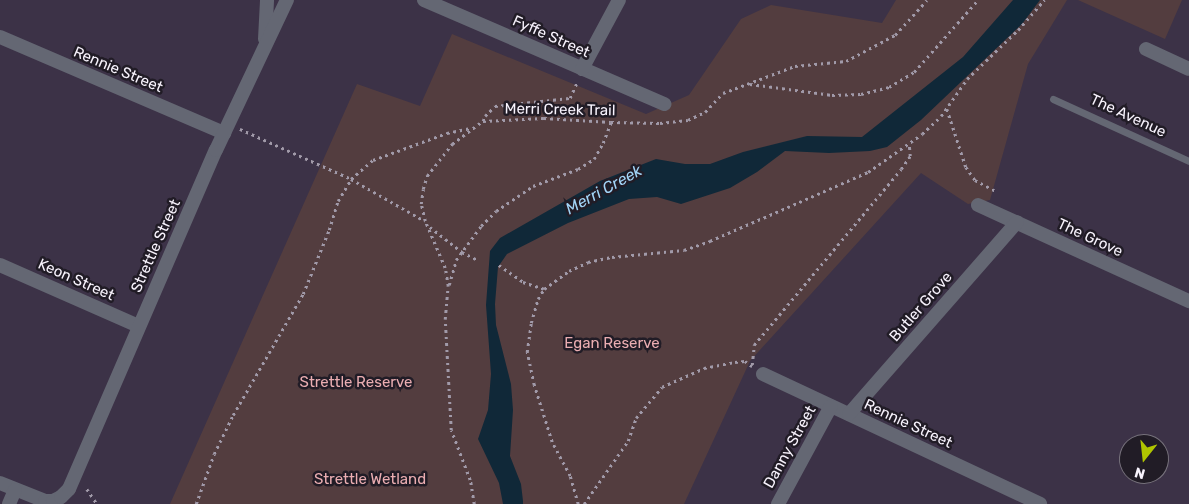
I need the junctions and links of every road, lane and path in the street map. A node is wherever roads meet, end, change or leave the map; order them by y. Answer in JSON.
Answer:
{"nodes":[{"id":1,"x":267,"y":0,"type":"edge"},
{"id":2,"x":287,"y":0,"type":"edge"},
{"id":3,"x":424,"y":0,"type":"edge"},
{"id":4,"x":619,"y":0,"type":"edge"},
{"id":5,"x":927,"y":0,"type":"edge"},
{"id":6,"x":978,"y":0,"type":"edge"},
{"id":7,"x":1044,"y":0,"type":"edge"},
{"id":8,"x":0,"y":37,"type":"edge"},
{"id":9,"x":265,"y":47,"type":"junction"},
{"id":10,"x":1146,"y":49,"type":"dead end"},
{"id":11,"x":582,"y":69,"type":"junction"},
{"id":12,"x":1189,"y":69,"type":"edge"},
{"id":13,"x":749,"y":83,"type":"junction"},
{"id":14,"x":1053,"y":99,"type":"dead end"},
{"id":15,"x":664,"y":104,"type":"dead end"},
{"id":16,"x":947,"y":109,"type":"junction"},
{"id":17,"x":483,"y":121,"type":"junction"},
{"id":18,"x":612,"y":122,"type":"junction"},
{"id":19,"x":472,"y":127,"type":"junction"},
{"id":20,"x":226,"y":129,"type":"junction"},
{"id":21,"x":909,"y":143,"type":"junction"},
{"id":22,"x":1189,"y":161,"type":"edge"},
{"id":23,"x":351,"y":179,"type":"junction"},
{"id":24,"x":996,"y":191,"type":"dead end"},
{"id":25,"x":978,"y":205,"type":"dead end"},
{"id":26,"x":425,"y":221,"type":"junction"},
{"id":27,"x":1017,"y":222,"type":"junction"},
{"id":28,"x":428,"y":226,"type":"junction"},
{"id":29,"x":462,"y":252,"type":"junction"},
{"id":30,"x":476,"y":259,"type":"dead end"},
{"id":31,"x":0,"y":265,"type":"edge"},
{"id":32,"x":499,"y":265,"type":"dead end"},
{"id":33,"x":448,"y":286,"type":"junction"},
{"id":34,"x":544,"y":289,"type":"junction"},
{"id":35,"x":1189,"y":301,"type":"edge"},
{"id":36,"x":138,"y":326,"type":"junction"},
{"id":37,"x":758,"y":370,"type":"junction"},
{"id":38,"x":831,"y":406,"type":"junction"},
{"id":39,"x":850,"y":414,"type":"junction"},
{"id":40,"x":0,"y":483,"type":"edge"},
{"id":41,"x":87,"y":489,"type":"dead end"},
{"id":42,"x":15,"y":490,"type":"junction"},
{"id":43,"x":1024,"y":501,"type":"edge"},
{"id":44,"x":9,"y":504,"type":"edge"},
{"id":45,"x":97,"y":504,"type":"edge"},
{"id":46,"x":196,"y":504,"type":"edge"},
{"id":47,"x":474,"y":504,"type":"edge"},
{"id":48,"x":578,"y":504,"type":"edge"},
{"id":49,"x":584,"y":504,"type":"edge"},
{"id":50,"x":778,"y":504,"type":"edge"},
{"id":51,"x":1040,"y":504,"type":"edge"}],
"edges":[{"from":1,"to":9,"type":"street"},
{"from":2,"to":9,"type":"street","name":"Strettle Street"},
{"from":3,"to":11,"type":"street","name":"Fyffe Street"},
{"from":4,"to":11,"type":"street"},
{"from":5,"to":13,"type":"path","name":"Merri Creek Trail"},
{"from":6,"to":13,"type":"path"},
{"from":7,"to":16,"type":"path"},
{"from":8,"to":20,"type":"street","name":"Rennie Street"},
{"from":9,"to":20,"type":"street","name":"Strettle Street"},
{"from":10,"to":12,"type":"street"},
{"from":11,"to":15,"type":"street","name":"Fyffe Street"},
{"from":11,"to":17,"type":"path"},
{"from":13,"to":18,"type":"path","name":"Merri Creek Trail"},
{"from":14,"to":22,"type":"lane","name":"The Avenue"},
{"from":16,"to":21,"type":"path"},
{"from":16,"to":24,"type":"path"},
{"from":17,"to":18,"type":"path","name":"Merri Creek Trail"},
{"from":17,"to":19,"type":"path","name":"Merri Creek Trail"},
{"from":18,"to":29,"type":"path"},
{"from":19,"to":23,"type":"path"},
{"from":19,"to":26,"type":"path","name":"Merri Creek Trail"},
{"from":20,"to":23,"type":"path"},
{"from":20,"to":36,"type":"street","name":"Strettle Street"},
{"from":21,"to":34,"type":"path"},
{"from":21,"to":37,"type":"path"},
{"from":23,"to":26,"type":"path"},
{"from":23,"to":46,"type":"path"},
{"from":25,"to":27,"type":"street","name":"The Grove"},
{"from":26,"to":28,"type":"path","name":"Merri Creek Trail"},
{"from":27,"to":35,"type":"street","name":"The Grove"},
{"from":27,"to":39,"type":"street","name":"Butler Grove"},
{"from":28,"to":29,"type":"path"},
{"from":28,"to":33,"type":"path","name":"Merri Creek Trail"},
{"from":29,"to":30,"type":"path"},
{"from":29,"to":33,"type":"path"},
{"from":31,"to":36,"type":"street","name":"Keon Street"},
{"from":32,"to":34,"type":"path"},
{"from":33,"to":47,"type":"path","name":"Merri Creek Trail"},
{"from":34,"to":48,"type":"path"},
{"from":36,"to":42,"type":"street","name":"Strettle Street"},
{"from":37,"to":38,"type":"street","name":"Rennie Street"},
{"from":37,"to":49,"type":"path"},
{"from":38,"to":39,"type":"street","name":"Rennie Street"},
{"from":38,"to":50,"type":"street","name":"Danny Street"},
{"from":39,"to":43,"type":"street","name":"Rennie Street"},
{"from":40,"to":42,"type":"street"},
{"from":41,"to":45,"type":"path"},
{"from":42,"to":44,"type":"street"},
{"from":43,"to":51,"type":"street","name":"Rennie Street"}]}
